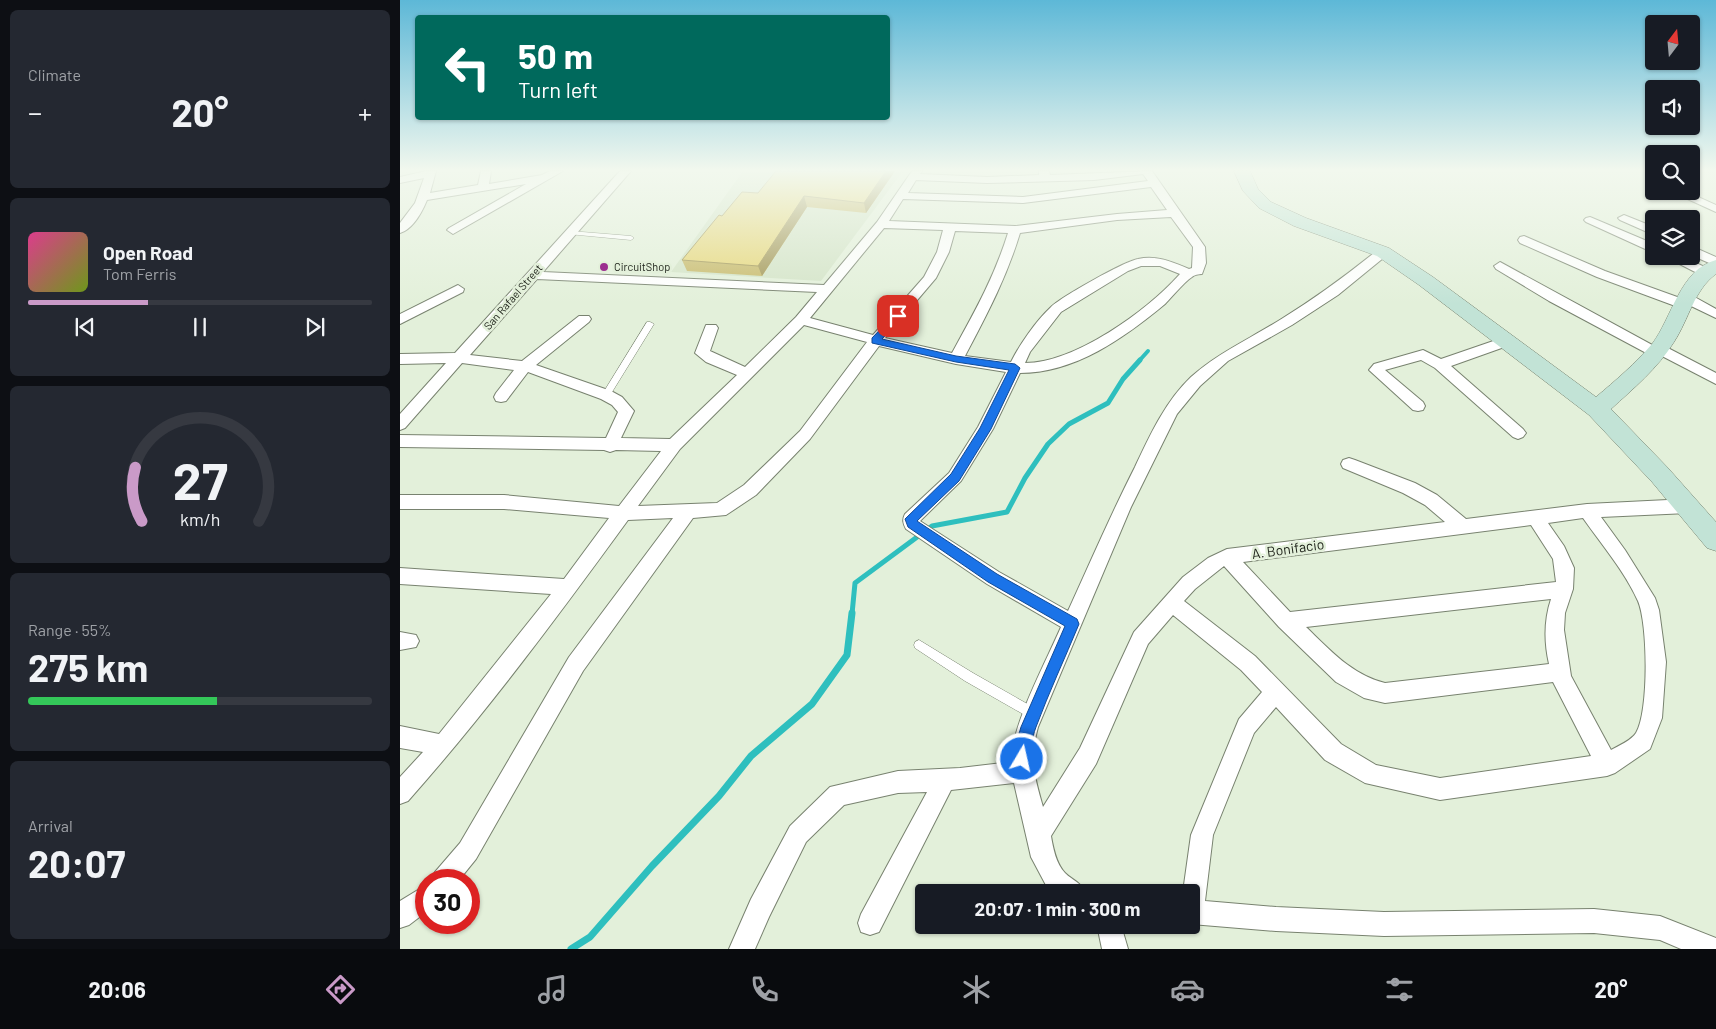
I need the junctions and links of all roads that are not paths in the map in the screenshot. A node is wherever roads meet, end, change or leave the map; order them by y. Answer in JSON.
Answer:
{"nodes":[{"id":1,"x":414,"y":215,"type":"edge"},
{"id":2,"x":479,"y":215,"type":"edge"},
{"id":3,"x":586,"y":215,"type":"edge"},
{"id":4,"x":887,"y":215,"type":"edge"},
{"id":5,"x":1142,"y":215,"type":"edge"},
{"id":6,"x":1177,"y":215,"type":"edge"},
{"id":7,"x":1286,"y":215,"type":"edge"},
{"id":8,"x":1624,"y":218,"type":"dead end"},
{"id":9,"x":1590,"y":220,"type":"dead end"},
{"id":10,"x":881,"y":224,"type":"junction"},
{"id":11,"x":950,"y":228,"type":"junction"},
{"id":12,"x":1645,"y":228,"type":"edge"},
{"id":13,"x":400,"y":229,"type":"edge"},
{"id":14,"x":453,"y":230,"type":"dead end"},
{"id":15,"x":1014,"y":230,"type":"junction"},
{"id":16,"x":570,"y":233,"type":"junction"},
{"id":17,"x":630,"y":238,"type":"dead end"},
{"id":18,"x":1524,"y":240,"type":"dead end"},
{"id":19,"x":1645,"y":245,"type":"edge"},
{"id":20,"x":1383,"y":252,"type":"junction"},
{"id":21,"x":1700,"y":257,"type":"edge"},
{"id":22,"x":1500,"y":266,"type":"dead end"},
{"id":23,"x":1712,"y":266,"type":"edge"},
{"id":24,"x":1188,"y":273,"type":"junction"},
{"id":25,"x":532,"y":275,"type":"junction"},
{"id":26,"x":458,"y":289,"type":"dead end"},
{"id":27,"x":827,"y":289,"type":"junction"},
{"id":28,"x":1684,"y":301,"type":"junction"},
{"id":29,"x":1716,"y":314,"type":"edge"},
{"id":30,"x":584,"y":319,"type":"dead end"},
{"id":31,"x":400,"y":320,"type":"edge"},
{"id":32,"x":801,"y":320,"type":"junction"},
{"id":33,"x":650,"y":324,"type":"dead end"},
{"id":34,"x":711,"y":328,"type":"dead end"},
{"id":35,"x":875,"y":341,"type":"junction"},
{"id":36,"x":1505,"y":342,"type":"junction"},
{"id":37,"x":1657,"y":351,"type":"junction"},
{"id":38,"x":459,"y":358,"type":"junction"},
{"id":39,"x":400,"y":359,"type":"edge"},
{"id":40,"x":956,"y":359,"type":"junction"},
{"id":41,"x":1440,"y":365,"type":"junction"},
{"id":42,"x":525,"y":366,"type":"junction"},
{"id":43,"x":1015,"y":368,"type":"junction"},
{"id":44,"x":748,"y":374,"type":"junction"},
{"id":45,"x":1716,"y":379,"type":"edge"},
{"id":46,"x":606,"y":396,"type":"junction"},
{"id":47,"x":501,"y":397,"type":"dead end"},
{"id":48,"x":1418,"y":406,"type":"dead end"},
{"id":49,"x":1597,"y":409,"type":"junction"},
{"id":50,"x":400,"y":424,"type":"edge"},
{"id":51,"x":1518,"y":433,"type":"dead end"},
{"id":52,"x":400,"y":441,"type":"edge"},
{"id":53,"x":674,"y":445,"type":"junction"},
{"id":54,"x":610,"y":446,"type":"junction"},
{"id":55,"x":1349,"y":464,"type":"dead end"},
{"id":56,"x":400,"y":502,"type":"edge"},
{"id":57,"x":1688,"y":506,"type":"junction"},
{"id":58,"x":1587,"y":511,"type":"junction"},
{"id":59,"x":688,"y":512,"type":"junction"},
{"id":60,"x":625,"y":513,"type":"junction"},
{"id":61,"x":1535,"y":518,"type":"junction"},
{"id":62,"x":1463,"y":527,"type":"junction"},
{"id":63,"x":1716,"y":540,"type":"edge"},
{"id":64,"x":1227,"y":557,"type":"junction"},
{"id":65,"x":400,"y":576,"type":"edge"},
{"id":66,"x":568,"y":587,"type":"junction"},
{"id":67,"x":1564,"y":589,"type":"junction"},
{"id":68,"x":1172,"y":602,"type":"junction"},
{"id":69,"x":1286,"y":621,"type":"junction"},
{"id":70,"x":1073,"y":624,"type":"junction"},
{"id":71,"x":919,"y":645,"type":"dead end"},
{"id":72,"x":1560,"y":672,"type":"junction"},
{"id":73,"x":1276,"y":691,"type":"junction"},
{"id":74,"x":1035,"y":714,"type":"junction"},
{"id":75,"x":400,"y":737,"type":"edge"},
{"id":76,"x":443,"y":745,"type":"junction"},
{"id":77,"x":1607,"y":765,"type":"junction"},
{"id":78,"x":1022,"y":771,"type":"junction"},
{"id":79,"x":945,"y":780,"type":"junction"},
{"id":80,"x":400,"y":793,"type":"edge"},
{"id":81,"x":1039,"y":834,"type":"junction"},
{"id":82,"x":452,"y":869,"type":"edge"},
{"id":83,"x":1060,"y":884,"type":"edge"},
{"id":84,"x":1195,"y":884,"type":"edge"},
{"id":85,"x":415,"y":905,"type":"edge"},
{"id":86,"x":1200,"y":913,"type":"edge"},
{"id":87,"x":400,"y":916,"type":"edge"},
{"id":88,"x":870,"y":923,"type":"dead end"},
{"id":89,"x":1111,"y":934,"type":"edge"},
{"id":90,"x":742,"y":949,"type":"edge"},
{"id":91,"x":1115,"y":949,"type":"edge"},
{"id":92,"x":1712,"y":949,"type":"edge"}],
"edges":[{"from":1,"to":13,"type":"street"},
{"from":2,"to":14,"type":"street"},
{"from":3,"to":16,"type":"street","name":"San Rafael Street"},
{"from":4,"to":10,"type":"street"},
{"from":5,"to":15,"type":"street"},
{"from":6,"to":24,"type":"street"},
{"from":7,"to":20,"type":"street"},
{"from":8,"to":12,"type":"street"},
{"from":9,"to":19,"type":"street"},
{"from":10,"to":11,"type":"street"},
{"from":10,"to":27,"type":"street"},
{"from":11,"to":15,"type":"street"},
{"from":11,"to":35,"type":"street"},
{"from":15,"to":40,"type":"street"},
{"from":16,"to":17,"type":"lane"},
{"from":16,"to":25,"type":"street","name":"San Rafael Street"},
{"from":18,"to":28,"type":"street"},
{"from":20,"to":36,"type":"street"},
{"from":20,"to":70,"type":"street"},
{"from":21,"to":23,"type":"street"},
{"from":22,"to":37,"type":"street"},
{"from":23,"to":28,"type":"street"},
{"from":24,"to":43,"type":"street"},
{"from":24,"to":43,"type":"street"},
{"from":25,"to":27,"type":"street"},
{"from":25,"to":38,"type":"street","name":"San Rafael Street"},
{"from":26,"to":31,"type":"street"},
{"from":27,"to":32,"type":"street"},
{"from":28,"to":29,"type":"street"},
{"from":28,"to":37,"type":"street"},
{"from":30,"to":42,"type":"street"},
{"from":32,"to":35,"type":"street"},
{"from":32,"to":44,"type":"street"},
{"from":33,"to":46,"type":"lane"},
{"from":34,"to":44,"type":"street"},
{"from":35,"to":40,"type":"street"},
{"from":35,"to":59,"type":"street"},
{"from":36,"to":41,"type":"street"},
{"from":36,"to":49,"type":"street"},
{"from":37,"to":45,"type":"street"},
{"from":37,"to":49,"type":"street"},
{"from":38,"to":39,"type":"street"},
{"from":38,"to":42,"type":"street"},
{"from":38,"to":50,"type":"street","name":"San Rafael Street"},
{"from":40,"to":43,"type":"street"},
{"from":41,"to":48,"type":"street"},
{"from":41,"to":51,"type":"street"},
{"from":42,"to":46,"type":"street"},
{"from":42,"to":47,"type":"street"},
{"from":43,"to":70,"type":"street"},
{"from":44,"to":53,"type":"street"},
{"from":46,"to":54,"type":"street"},
{"from":49,"to":57,"type":"street"},
{"from":52,"to":54,"type":"street"},
{"from":53,"to":54,"type":"street"},
{"from":53,"to":60,"type":"street"},
{"from":55,"to":62,"type":"street"},
{"from":56,"to":60,"type":"street"},
{"from":57,"to":58,"type":"street","name":"A. Bonifacio"},
{"from":57,"to":63,"type":"street"},
{"from":58,"to":61,"type":"street","name":"A. Bonifacio"},
{"from":58,"to":77,"type":"street"},
{"from":59,"to":60,"type":"street"},
{"from":59,"to":82,"type":"street"},
{"from":60,"to":66,"type":"street"},
{"from":61,"to":62,"type":"street","name":"A. Bonifacio"},
{"from":61,"to":67,"type":"street"},
{"from":62,"to":64,"type":"street","name":"A. Bonifacio"},
{"from":64,"to":68,"type":"street","name":"A. Bonifacio"},
{"from":64,"to":69,"type":"street"},
{"from":65,"to":66,"type":"street"},
{"from":66,"to":76,"type":"street"},
{"from":67,"to":69,"type":"street"},
{"from":67,"to":72,"type":"street"},
{"from":68,"to":73,"type":"street"},
{"from":68,"to":81,"type":"street","name":"A. Bonifacio"},
{"from":69,"to":72,"type":"street"},
{"from":70,"to":74,"type":"street"},
{"from":71,"to":74,"type":"lane"},
{"from":72,"to":77,"type":"street"},
{"from":73,"to":77,"type":"street"},
{"from":73,"to":84,"type":"street"},
{"from":74,"to":78,"type":"street"},
{"from":75,"to":76,"type":"street"},
{"from":76,"to":80,"type":"street"},
{"from":78,"to":79,"type":"street"},
{"from":78,"to":81,"type":"street"},
{"from":79,"to":88,"type":"street"},
{"from":79,"to":90,"type":"street"},
{"from":81,"to":83,"type":"street"},
{"from":85,"to":87,"type":"street"},
{"from":86,"to":92,"type":"street"},
{"from":89,"to":91,"type":"street"}]}
